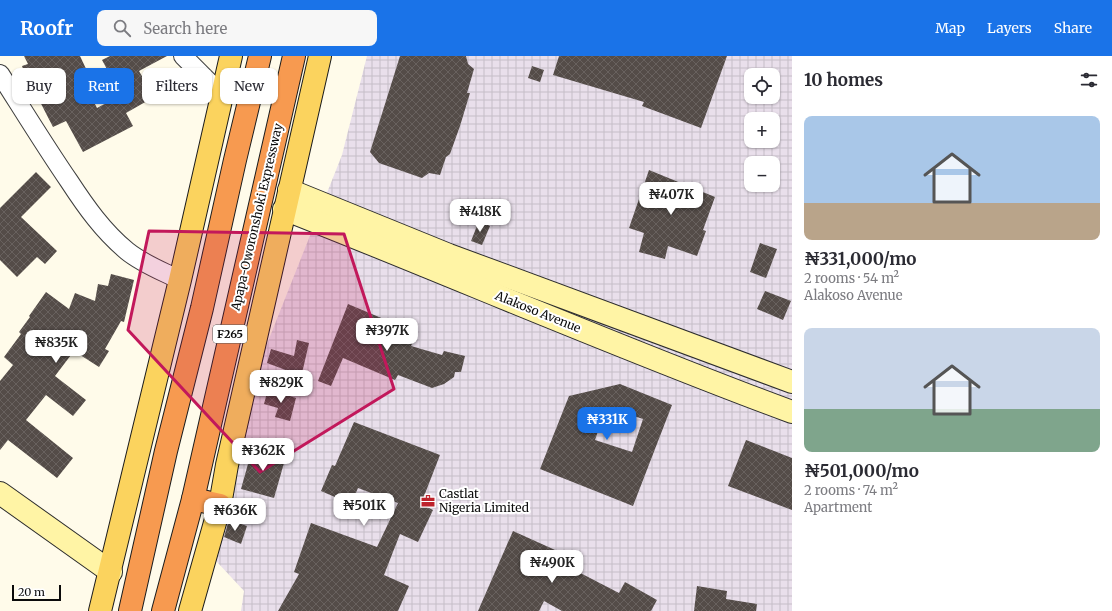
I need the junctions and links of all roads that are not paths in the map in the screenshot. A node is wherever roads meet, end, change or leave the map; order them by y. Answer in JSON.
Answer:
{"nodes":[{"id":1,"x":183,"y":56,"type":"edge"},
{"id":2,"x":231,"y":56,"type":"edge"},
{"id":3,"x":260,"y":56,"type":"edge"},
{"id":4,"x":294,"y":56,"type":"edge"},
{"id":5,"x":320,"y":56,"type":"edge"},
{"id":6,"x":228,"y":68,"type":"edge"},
{"id":7,"x":3,"y":86,"type":"edge"},
{"id":8,"x":220,"y":93,"type":"edge"},
{"id":9,"x":220,"y":104,"type":"edge"},
{"id":10,"x":286,"y":200,"type":"junction"},
{"id":11,"x":180,"y":280,"type":"junction"},
{"id":12,"x":792,"y":382,"type":"edge"},
{"id":13,"x":792,"y":412,"type":"edge"},
{"id":14,"x":0,"y":493,"type":"edge"},
{"id":15,"x":193,"y":499,"type":"junction"},
{"id":16,"x":220,"y":505,"type":"junction"},
{"id":17,"x":111,"y":572,"type":"junction"},
{"id":18,"x":100,"y":611,"type":"edge"},
{"id":19,"x":130,"y":611,"type":"edge"},
{"id":20,"x":163,"y":611,"type":"edge"},
{"id":21,"x":190,"y":611,"type":"edge"}],
"edges":[{"from":1,"to":8,"type":"street"},
{"from":2,"to":6,"type":"main road"},
{"from":3,"to":19,"type":"highway","number":"F265"},
{"from":4,"to":15,"type":"highway","name":"Apapa-Oworonshoki Expressway","number":"F265"},
{"from":5,"to":10,"type":"main road","name":"Apapa-Oworonshoki Expressway"},
{"from":7,"to":11,"type":"street"},
{"from":9,"to":11,"type":"main road"},
{"from":10,"to":12,"type":"street","name":"Alakoso Avenue"},
{"from":10,"to":13,"type":"street","name":"Alakoso Avenue"},
{"from":10,"to":16,"type":"main road","name":"Apapa-Oworonshoki Expressway"},
{"from":11,"to":17,"type":"main road"},
{"from":14,"to":17,"type":"street"},
{"from":15,"to":16,"type":"highway"},
{"from":15,"to":20,"type":"highway","name":"Apapa-Oworonshoki Expressway","number":"F265"},
{"from":16,"to":21,"type":"main road","name":"Apapa-Oworonshoki Expressway"},
{"from":17,"to":18,"type":"main road"}]}
